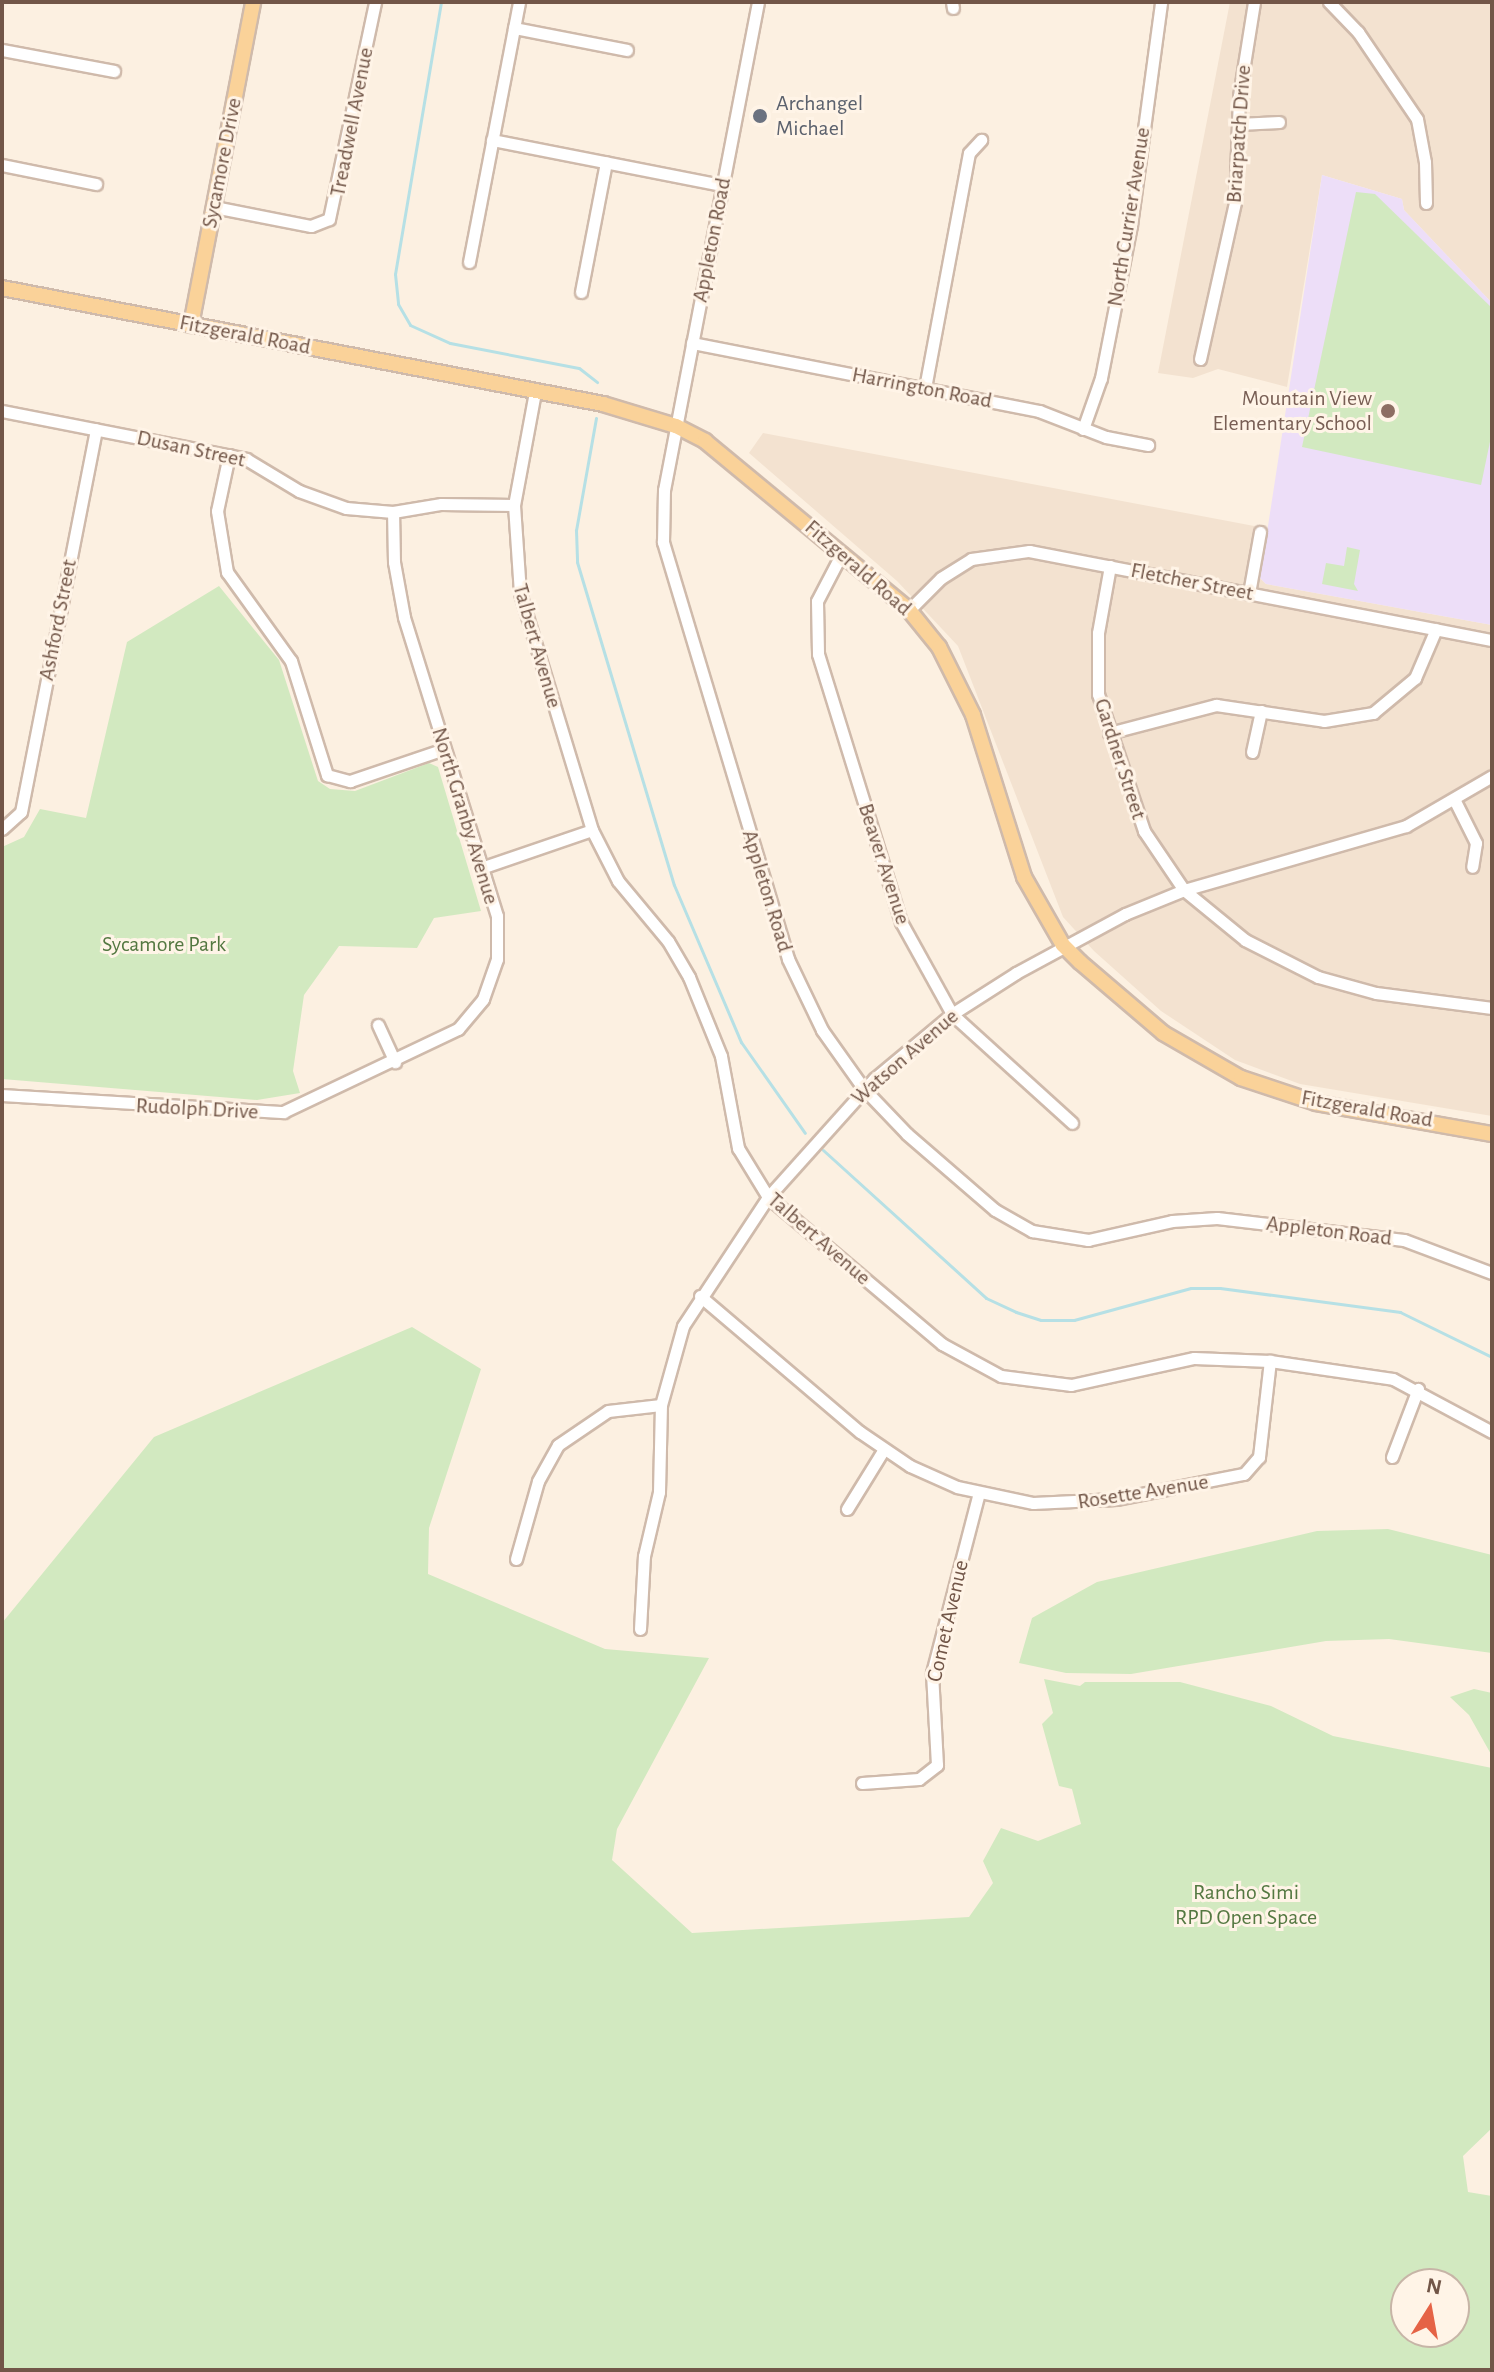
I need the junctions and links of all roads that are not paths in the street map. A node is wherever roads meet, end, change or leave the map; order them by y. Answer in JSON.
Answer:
{"nodes":[{"id":1,"x":253,"y":2,"type":"edge"},
{"id":2,"x":375,"y":2,"type":"edge"},
{"id":3,"x":519,"y":2,"type":"edge"},
{"id":4,"x":758,"y":2,"type":"edge"},
{"id":5,"x":1161,"y":2,"type":"edge"},
{"id":6,"x":1254,"y":2,"type":"edge"},
{"id":7,"x":1329,"y":2,"type":"edge"},
{"id":8,"x":514,"y":28,"type":"junction"},
{"id":9,"x":2,"y":50,"type":"edge"},
{"id":10,"x":627,"y":50,"type":"dead end"},
{"id":11,"x":114,"y":71,"type":"dead end"},
{"id":12,"x":1279,"y":122,"type":"dead end"},
{"id":13,"x":1239,"y":124,"type":"junction"},
{"id":14,"x":492,"y":140,"type":"junction"},
{"id":15,"x":981,"y":140,"type":"dead end"},
{"id":16,"x":606,"y":162,"type":"junction"},
{"id":17,"x":2,"y":165,"type":"edge"},
{"id":18,"x":96,"y":184,"type":"dead end"},
{"id":19,"x":722,"y":185,"type":"junction"},
{"id":20,"x":1426,"y":203,"type":"dead end"},
{"id":21,"x":214,"y":207,"type":"junction"},
{"id":22,"x":469,"y":262,"type":"dead end"},
{"id":23,"x":2,"y":288,"type":"edge"},
{"id":24,"x":581,"y":292,"type":"dead end"},
{"id":25,"x":191,"y":325,"type":"junction"},
{"id":26,"x":692,"y":343,"type":"junction"},
{"id":27,"x":1200,"y":359,"type":"dead end"},
{"id":28,"x":925,"y":388,"type":"junction"},
{"id":29,"x":535,"y":392,"type":"junction"},
{"id":30,"x":2,"y":411,"type":"edge"},
{"id":31,"x":676,"y":426,"type":"junction"},
{"id":32,"x":96,"y":429,"type":"junction"},
{"id":33,"x":1083,"y":429,"type":"junction"},
{"id":34,"x":1148,"y":445,"type":"dead end"},
{"id":35,"x":229,"y":455,"type":"junction"},
{"id":36,"x":514,"y":505,"type":"junction"},
{"id":37,"x":393,"y":512,"type":"junction"},
{"id":38,"x":1260,"y":532,"type":"dead end"},
{"id":39,"x":842,"y":553,"type":"junction"},
{"id":40,"x":1110,"y":566,"type":"junction"},
{"id":41,"x":1249,"y":593,"type":"junction"},
{"id":42,"x":909,"y":610,"type":"junction"},
{"id":43,"x":1436,"y":629,"type":"junction"},
{"id":44,"x":1492,"y":640,"type":"edge"},
{"id":45,"x":1261,"y":711,"type":"junction"},
{"id":46,"x":1109,"y":733,"type":"junction"},
{"id":47,"x":444,"y":749,"type":"junction"},
{"id":48,"x":1252,"y":752,"type":"dead end"},
{"id":49,"x":1492,"y":776,"type":"edge"},
{"id":50,"x":1455,"y":801,"type":"junction"},
{"id":51,"x":2,"y":829,"type":"edge"},
{"id":52,"x":592,"y":830,"type":"junction"},
{"id":53,"x":1472,"y":867,"type":"dead end"},
{"id":54,"x":481,"y":868,"type":"junction"},
{"id":55,"x":1184,"y":890,"type":"junction"},
{"id":56,"x":1063,"y":945,"type":"junction"},
{"id":57,"x":1492,"y":1008,"type":"edge"},
{"id":58,"x":952,"y":1014,"type":"junction"},
{"id":59,"x":378,"y":1025,"type":"dead end"},
{"id":60,"x":395,"y":1062,"type":"junction"},
{"id":61,"x":383,"y":1068,"type":"joint"},
{"id":62,"x":864,"y":1089,"type":"junction"},
{"id":63,"x":2,"y":1095,"type":"edge"},
{"id":64,"x":1072,"y":1123,"type":"dead end"},
{"id":65,"x":1492,"y":1134,"type":"edge"},
{"id":66,"x":768,"y":1197,"type":"junction"},
{"id":67,"x":1492,"y":1273,"type":"edge"},
{"id":68,"x":700,"y":1296,"type":"junction"},
{"id":69,"x":1270,"y":1361,"type":"junction"},
{"id":70,"x":1418,"y":1389,"type":"junction"},
{"id":71,"x":661,"y":1405,"type":"junction"},
{"id":72,"x":1492,"y":1432,"type":"edge"},
{"id":73,"x":884,"y":1449,"type":"junction"},
{"id":74,"x":1392,"y":1457,"type":"dead end"},
{"id":75,"x":979,"y":1493,"type":"junction"},
{"id":76,"x":847,"y":1509,"type":"dead end"},
{"id":77,"x":516,"y":1559,"type":"dead end"},
{"id":78,"x":640,"y":1629,"type":"dead end"},
{"id":79,"x":862,"y":1783,"type":"dead end"}],
"edges":[{"from":1,"to":21,"type":"main road","name":"Sycamore Drive"},
{"from":2,"to":21,"type":"street","name":"Treadwell Avenue"},
{"from":3,"to":8,"type":"street"},
{"from":4,"to":19,"type":"street","name":"Appleton Road"},
{"from":5,"to":33,"type":"street","name":"North Currier Avenue"},
{"from":6,"to":13,"type":"street","name":"Briarpatch Drive"},
{"from":7,"to":20,"type":"street"},
{"from":8,"to":10,"type":"street"},
{"from":8,"to":14,"type":"street"},
{"from":9,"to":11,"type":"street"},
{"from":12,"to":13,"type":"street"},
{"from":13,"to":27,"type":"street","name":"Briarpatch Drive"},
{"from":14,"to":16,"type":"street"},
{"from":14,"to":22,"type":"street"},
{"from":15,"to":28,"type":"street"},
{"from":16,"to":19,"type":"street"},
{"from":16,"to":24,"type":"street"},
{"from":17,"to":18,"type":"street"},
{"from":19,"to":26,"type":"street","name":"Appleton Road"},
{"from":21,"to":25,"type":"main road","name":"Sycamore Drive"},
{"from":23,"to":25,"type":"main road","name":"Fitzgerald Road"},
{"from":25,"to":29,"type":"main road","name":"Fitzgerald Road"},
{"from":26,"to":28,"type":"street","name":"Harrington Road"},
{"from":26,"to":31,"type":"street","name":"Appleton Road"},
{"from":28,"to":33,"type":"street","name":"Harrington Road"},
{"from":29,"to":31,"type":"main road","name":"Fitzgerald Road"},
{"from":29,"to":36,"type":"street","name":"Talbert Avenue"},
{"from":30,"to":32,"type":"street","name":"Dusan Street"},
{"from":31,"to":39,"type":"main road","name":"Fitzgerald Road"},
{"from":31,"to":62,"type":"street","name":"Appleton Road"},
{"from":32,"to":35,"type":"street","name":"Dusan Street"},
{"from":32,"to":51,"type":"street","name":"Ashford Street"},
{"from":33,"to":34,"type":"street","name":"Harrington Road"},
{"from":35,"to":37,"type":"street","name":"Dusan Street"},
{"from":35,"to":47,"type":"street"},
{"from":36,"to":37,"type":"street","name":"Dusan Street"},
{"from":36,"to":52,"type":"street","name":"Talbert Avenue"},
{"from":37,"to":47,"type":"street","name":"North Granby Avenue"},
{"from":38,"to":41,"type":"street"},
{"from":39,"to":42,"type":"main road","name":"Fitzgerald Road"},
{"from":39,"to":58,"type":"street","name":"Beaver Avenue"},
{"from":40,"to":41,"type":"street","name":"Fletcher Street"},
{"from":40,"to":42,"type":"street","name":"Fletcher Street"},
{"from":40,"to":46,"type":"street","name":"Gardner Street"},
{"from":41,"to":43,"type":"street","name":"Fletcher Street"},
{"from":42,"to":56,"type":"main road","name":"Fitzgerald Road"},
{"from":43,"to":44,"type":"street","name":"Fletcher Street"},
{"from":43,"to":45,"type":"street"},
{"from":45,"to":46,"type":"street"},
{"from":45,"to":48,"type":"street"},
{"from":46,"to":55,"type":"street","name":"Gardner Street"},
{"from":47,"to":54,"type":"street","name":"North Granby Avenue"},
{"from":49,"to":50,"type":"street","name":"Watson Avenue"},
{"from":50,"to":53,"type":"street"},
{"from":50,"to":55,"type":"street","name":"Watson Avenue"},
{"from":52,"to":54,"type":"street"},
{"from":52,"to":66,"type":"street","name":"Talbert Avenue"},
{"from":54,"to":60,"type":"street","name":"North Granby Avenue"},
{"from":55,"to":56,"type":"street","name":"Watson Avenue"},
{"from":55,"to":57,"type":"street","name":"Gardner Street"},
{"from":56,"to":58,"type":"street","name":"Watson Avenue"},
{"from":56,"to":65,"type":"main road","name":"Fitzgerald Road"},
{"from":58,"to":62,"type":"street","name":"Watson Avenue"},
{"from":58,"to":64,"type":"street","name":"Beaver Avenue"},
{"from":59,"to":60,"type":"street"},
{"from":60,"to":61,"type":"street","name":"North Granby Avenue"},
{"from":61,"to":63,"type":"street","name":"Rudolph Drive"},
{"from":62,"to":66,"type":"street","name":"Watson Avenue"},
{"from":62,"to":67,"type":"street","name":"Appleton Road"},
{"from":66,"to":68,"type":"street","name":"Watson Avenue"},
{"from":66,"to":69,"type":"street","name":"Talbert Avenue"},
{"from":68,"to":71,"type":"street","name":"Watson Avenue"},
{"from":68,"to":73,"type":"street","name":"Rosette Avenue"},
{"from":69,"to":70,"type":"street","name":"Talbert Avenue"},
{"from":69,"to":75,"type":"street","name":"Rosette Avenue"},
{"from":70,"to":72,"type":"street","name":"Talbert Avenue"},
{"from":70,"to":74,"type":"street"},
{"from":71,"to":77,"type":"street"},
{"from":71,"to":78,"type":"street","name":"Watson Avenue"},
{"from":73,"to":75,"type":"street","name":"Rosette Avenue"},
{"from":73,"to":76,"type":"street"},
{"from":75,"to":79,"type":"street","name":"Comet Avenue"}]}
